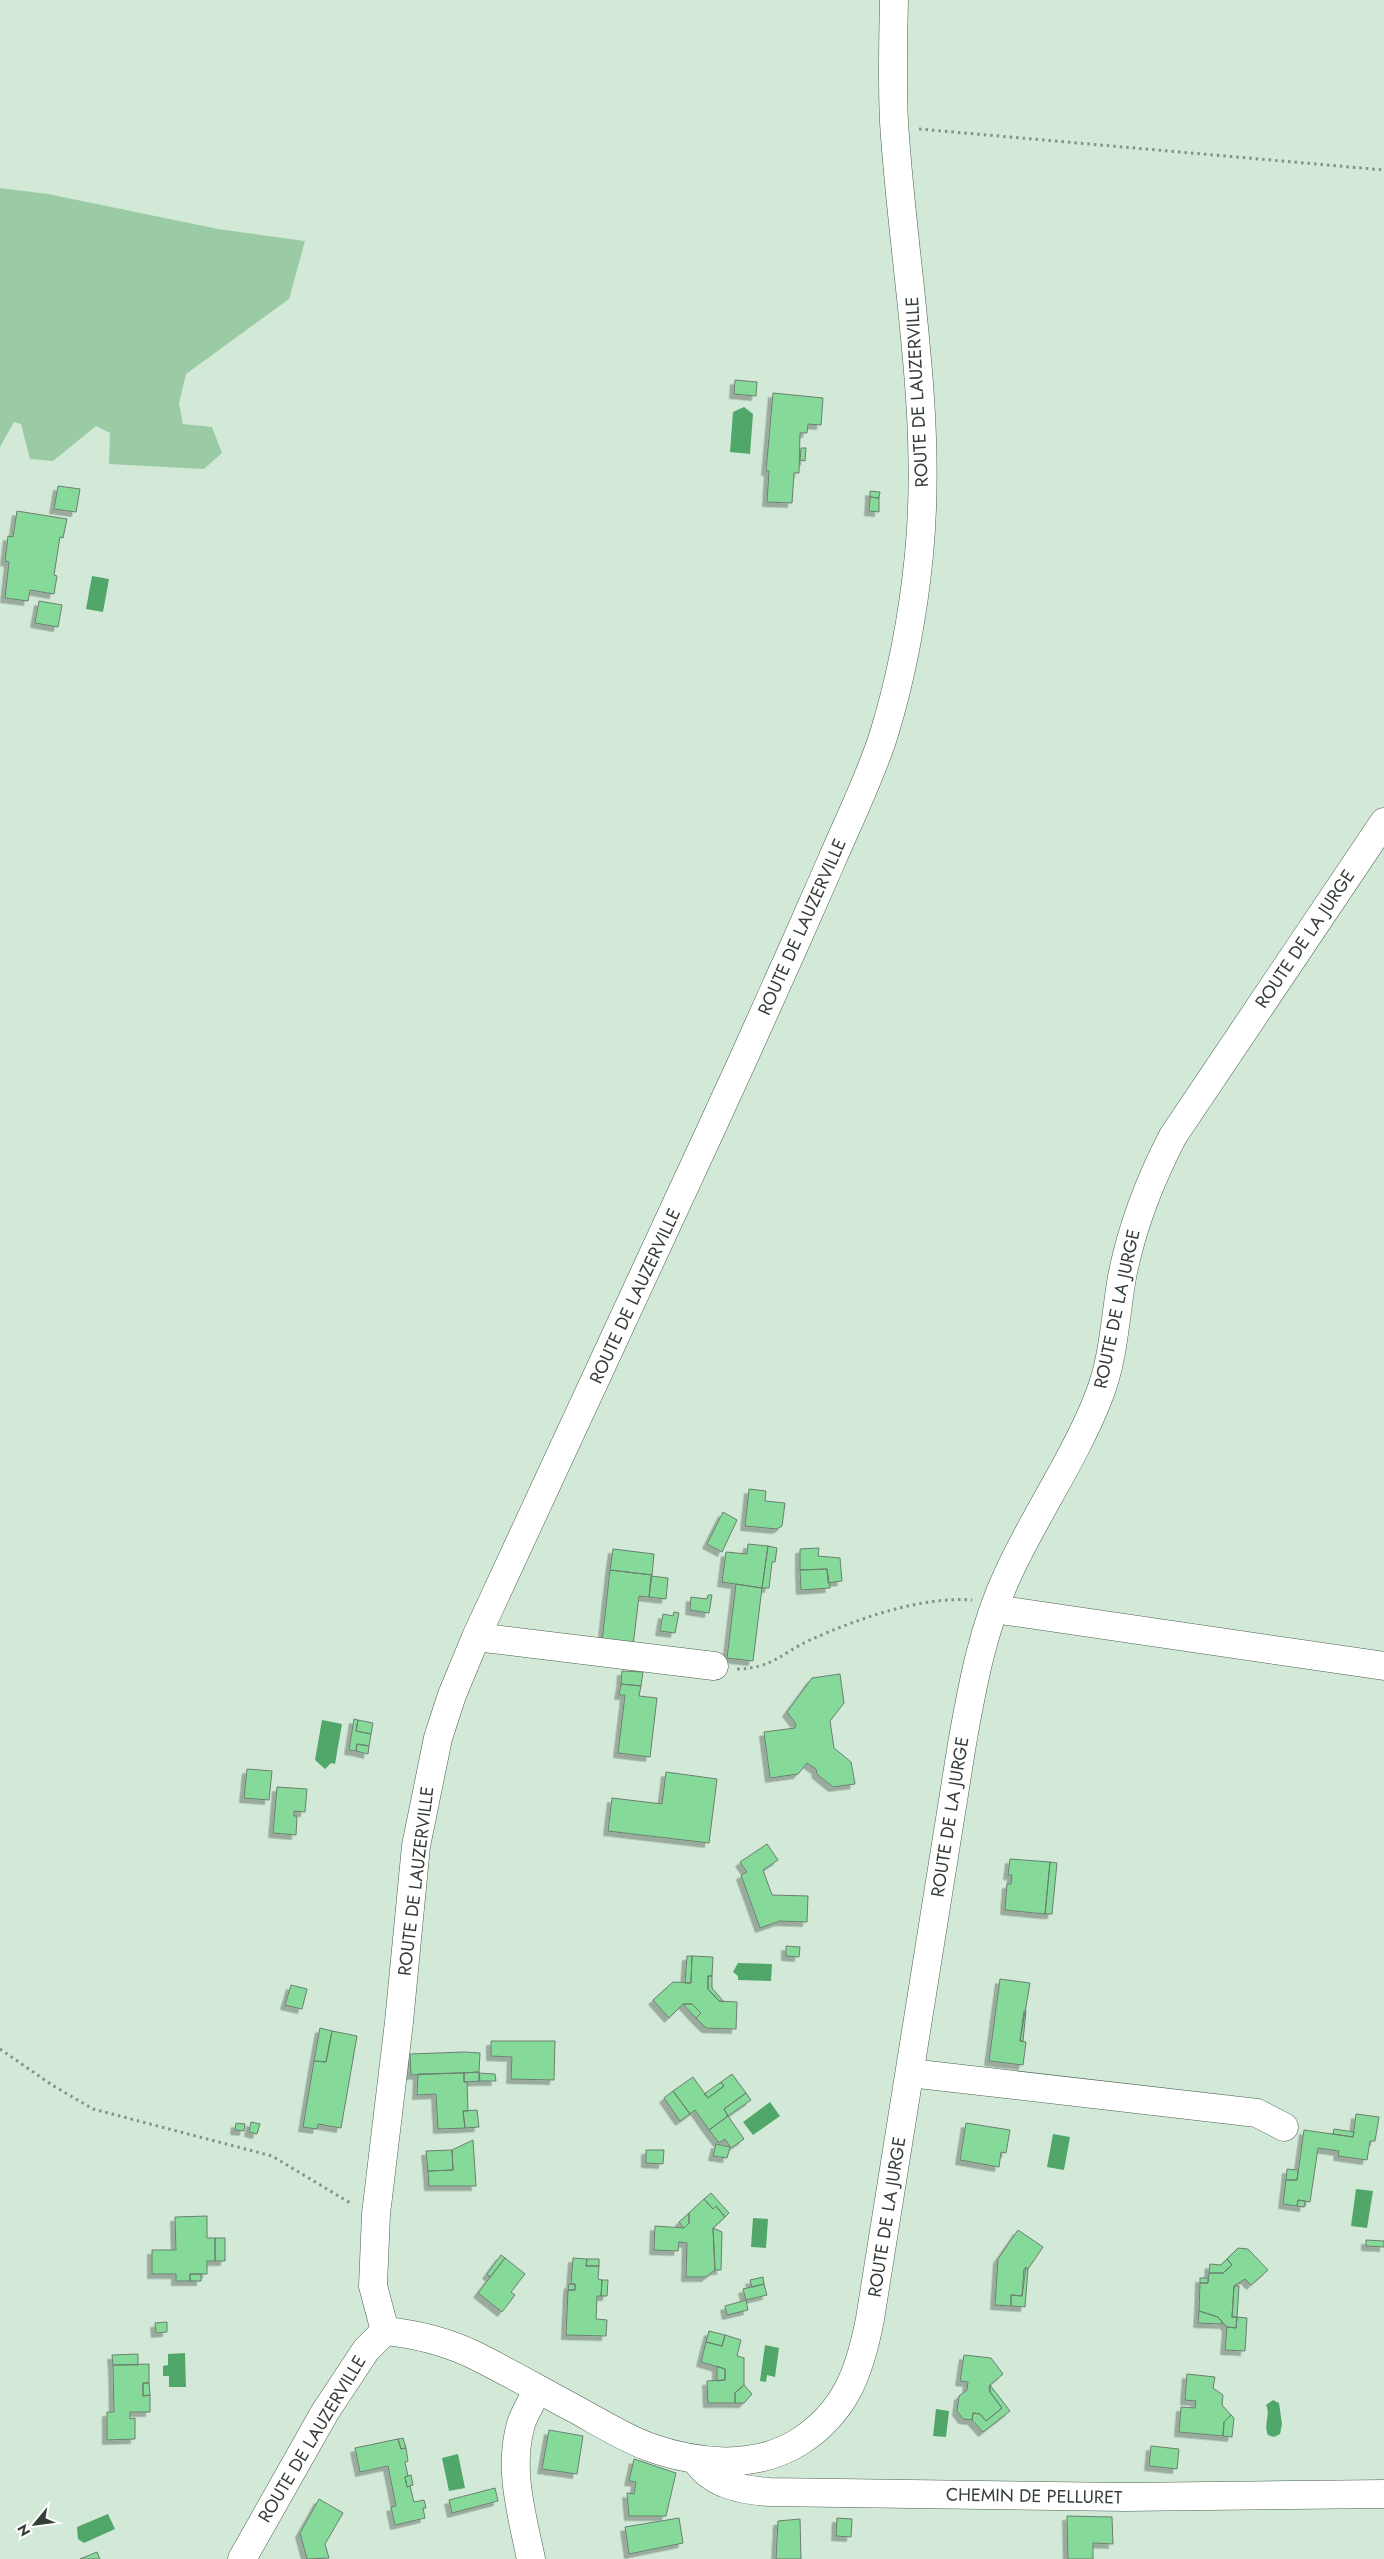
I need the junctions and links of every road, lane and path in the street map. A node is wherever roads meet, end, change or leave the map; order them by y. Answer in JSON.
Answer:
{"nodes":[{"id":1,"x":894,"y":0,"type":"edge"},
{"id":2,"x":895,"y":127,"type":"junction"},
{"id":3,"x":1384,"y":170,"type":"edge"},
{"id":4,"x":1384,"y":822,"type":"edge"},
{"id":5,"x":994,"y":1609,"type":"junction"},
{"id":6,"x":476,"y":1637,"type":"junction"},
{"id":7,"x":714,"y":1666,"type":"joint"},
{"id":8,"x":1384,"y":1666,"type":"edge"},
{"id":9,"x":0,"y":2049,"type":"edge"},
{"id":10,"x":910,"y":2073,"type":"junction"},
{"id":11,"x":1284,"y":2127,"type":"dead end"},
{"id":12,"x":376,"y":2214,"type":"junction"},
{"id":13,"x":385,"y":2332,"type":"junction"},
{"id":14,"x":538,"y":2389,"type":"junction"},
{"id":15,"x":696,"y":2459,"type":"junction"},
{"id":16,"x":1384,"y":2494,"type":"edge"},
{"id":17,"x":242,"y":2559,"type":"edge"},
{"id":18,"x":531,"y":2559,"type":"edge"}],
"edges":[{"from":1,"to":2,"type":"street","name":"ROUTE DE LAUZERVILLE"},
{"from":2,"to":3,"type":"path"},
{"from":2,"to":6,"type":"street","name":"ROUTE DE LAUZERVILLE"},
{"from":4,"to":5,"type":"street","name":"ROUTE DE LA JURGE"},
{"from":5,"to":7,"type":"path"},
{"from":5,"to":8,"type":"street"},
{"from":5,"to":10,"type":"street","name":"ROUTE DE LA JURGE"},
{"from":6,"to":7,"type":"street"},
{"from":6,"to":12,"type":"street","name":"ROUTE DE LAUZERVILLE"},
{"from":9,"to":12,"type":"path"},
{"from":10,"to":11,"type":"street"},
{"from":10,"to":15,"type":"street","name":"ROUTE DE LA JURGE"},
{"from":12,"to":13,"type":"street","name":"ROUTE DE LAUZERVILLE"},
{"from":13,"to":14,"type":"street","name":"ROUTE DE LA JURGE"},
{"from":13,"to":17,"type":"street","name":"ROUTE DE LAUZERVILLE"},
{"from":14,"to":15,"type":"street","name":"ROUTE DE LA JURGE"},
{"from":14,"to":18,"type":"street"},
{"from":15,"to":16,"type":"street","name":"CHEMIN DE PELLURET"}]}
